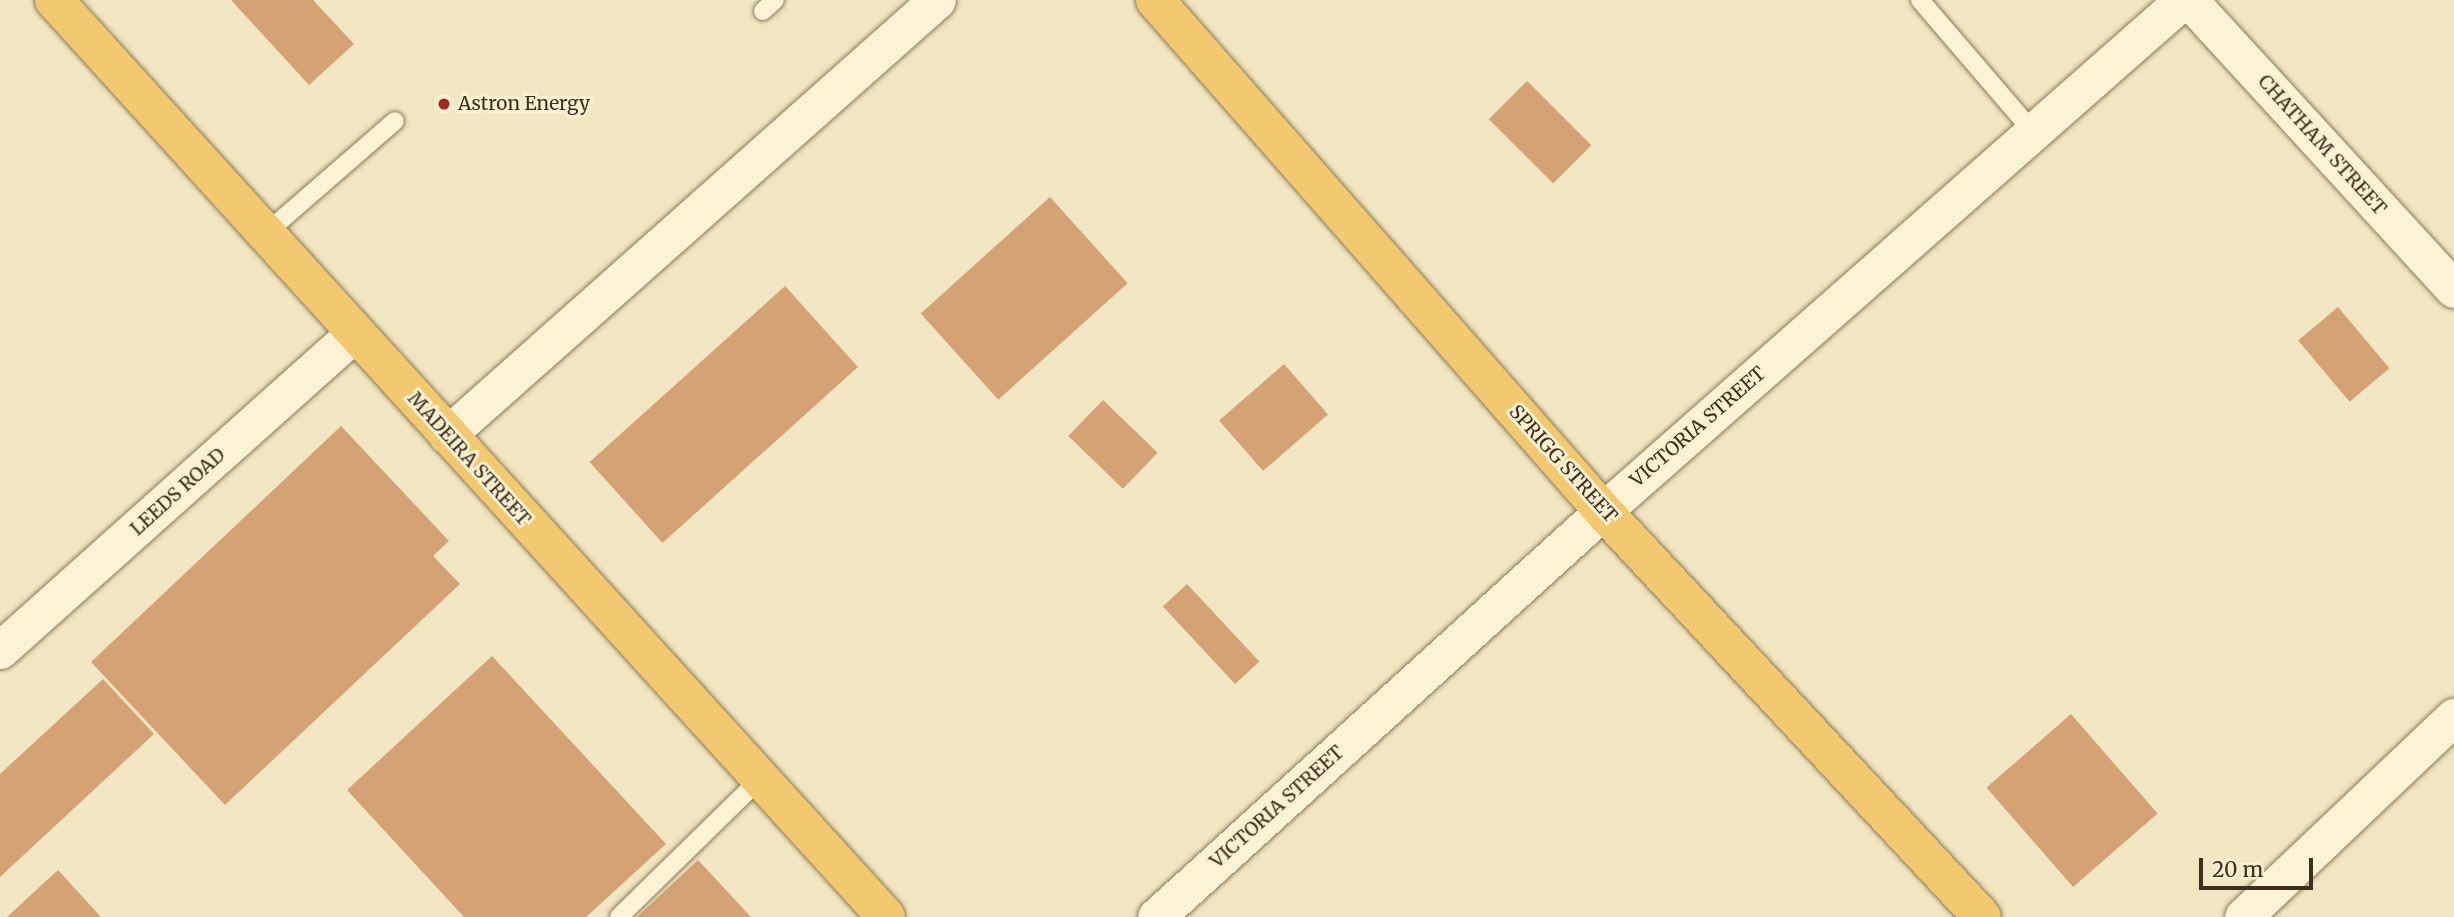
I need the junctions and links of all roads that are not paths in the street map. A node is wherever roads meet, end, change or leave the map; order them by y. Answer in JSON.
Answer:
{"nodes":[{"id":1,"x":54,"y":0,"type":"edge"},
{"id":2,"x":937,"y":0,"type":"edge"},
{"id":3,"x":1155,"y":0,"type":"edge"},
{"id":4,"x":1920,"y":0,"type":"edge"},
{"id":5,"x":2183,"y":0,"type":"edge"},
{"id":6,"x":2189,"y":0,"type":"edge"},
{"id":7,"x":395,"y":121,"type":"dead end"},
{"id":8,"x":2033,"y":132,"type":"junction"},
{"id":9,"x":265,"y":234,"type":"junction"},
{"id":10,"x":2454,"y":289,"type":"edge"},
{"id":11,"x":355,"y":333,"type":"junction"},
{"id":12,"x":447,"y":435,"type":"junction"},
{"id":13,"x":1603,"y":511,"type":"junction"},
{"id":14,"x":0,"y":650,"type":"edge"},
{"id":15,"x":2454,"y":717,"type":"edge"},
{"id":16,"x":760,"y":779,"type":"junction"},
{"id":17,"x":619,"y":917,"type":"edge"},
{"id":18,"x":886,"y":917,"type":"edge"},
{"id":19,"x":1156,"y":917,"type":"edge"},
{"id":20,"x":1982,"y":917,"type":"edge"},
{"id":21,"x":2243,"y":917,"type":"edge"}],
"edges":[{"from":1,"to":9,"type":"highway","name":"MADEIRA STREET"},
{"from":2,"to":12,"type":"street"},
{"from":3,"to":13,"type":"highway","name":"SPRIGG STREET"},
{"from":4,"to":8,"type":"lane"},
{"from":5,"to":8,"type":"street","name":"VICTORIA STREET"},
{"from":6,"to":10,"type":"street","name":"CHATHAM STREET"},
{"from":7,"to":9,"type":"lane"},
{"from":8,"to":13,"type":"street","name":"VICTORIA STREET"},
{"from":9,"to":11,"type":"highway","name":"MADEIRA STREET"},
{"from":11,"to":12,"type":"highway","name":"MADEIRA STREET"},
{"from":11,"to":14,"type":"street","name":"LEEDS ROAD"},
{"from":12,"to":16,"type":"highway","name":"MADEIRA STREET"},
{"from":13,"to":19,"type":"street","name":"VICTORIA STREET"},
{"from":13,"to":20,"type":"highway","name":"SPRIGG STREET"},
{"from":15,"to":21,"type":"street"},
{"from":16,"to":17,"type":"lane"},
{"from":16,"to":18,"type":"highway","name":"MADEIRA STREET"}]}
